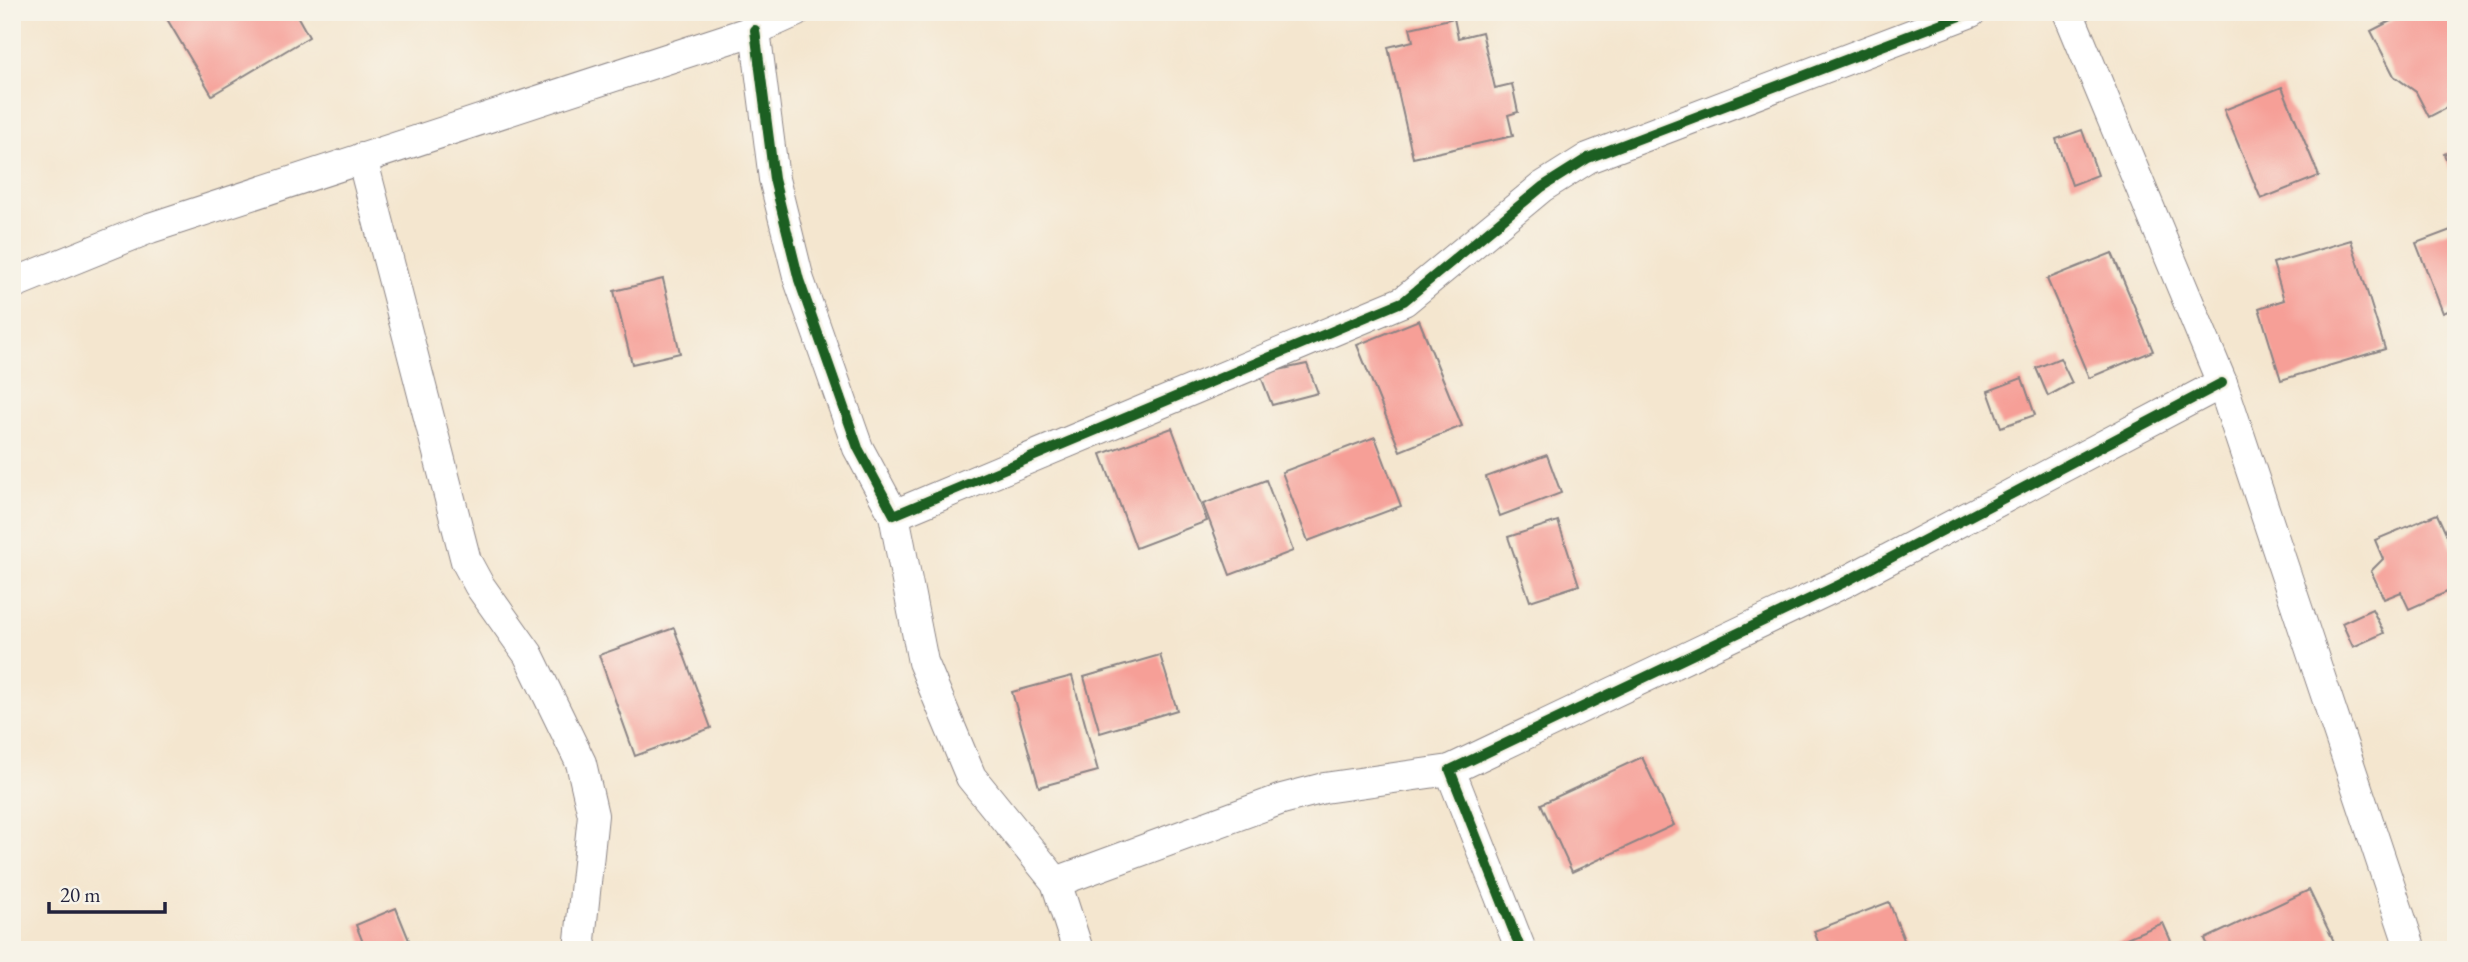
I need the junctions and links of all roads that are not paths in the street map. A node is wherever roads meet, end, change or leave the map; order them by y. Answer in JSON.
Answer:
{"nodes":[{"id":1,"x":795,"y":12,"type":"edge"},
{"id":2,"x":1971,"y":12,"type":"edge"},
{"id":3,"x":2068,"y":12,"type":"edge"},
{"id":4,"x":755,"y":30,"type":"junction"},
{"id":5,"x":362,"y":159,"type":"junction"},
{"id":6,"x":12,"y":284,"type":"edge"},
{"id":7,"x":2222,"y":383,"type":"junction"},
{"id":8,"x":894,"y":515,"type":"junction"},
{"id":9,"x":1450,"y":769,"type":"junction"},
{"id":10,"x":1056,"y":882,"type":"junction"},
{"id":11,"x":582,"y":950,"type":"edge"},
{"id":12,"x":1078,"y":950,"type":"edge"},
{"id":13,"x":1521,"y":950,"type":"edge"},
{"id":14,"x":2411,"y":950,"type":"edge"}],
"edges":[{"from":1,"to":4,"type":"street"},
{"from":2,"to":8,"type":"street"},
{"from":3,"to":7,"type":"street"},
{"from":4,"to":5,"type":"street"},
{"from":4,"to":8,"type":"street"},
{"from":5,"to":6,"type":"street"},
{"from":5,"to":11,"type":"street"},
{"from":7,"to":9,"type":"street"},
{"from":7,"to":14,"type":"street"},
{"from":8,"to":10,"type":"street"},
{"from":9,"to":10,"type":"street"},
{"from":9,"to":13,"type":"street"},
{"from":10,"to":12,"type":"street"}]}
